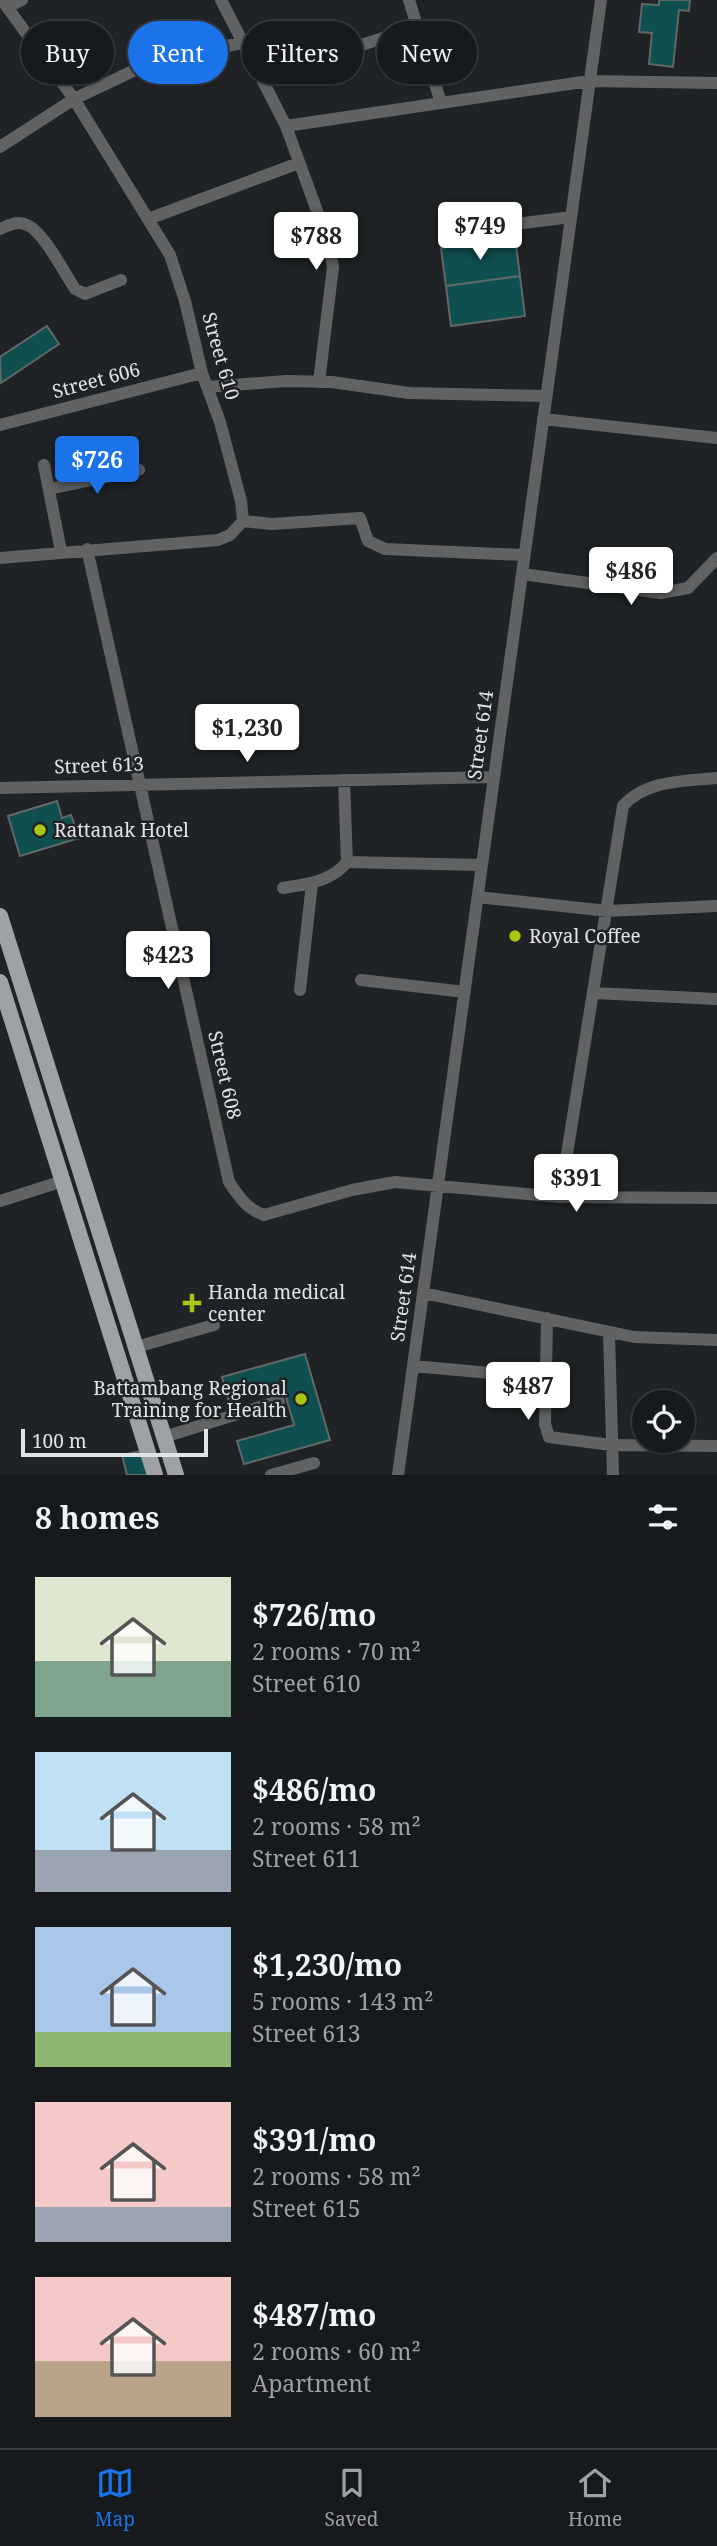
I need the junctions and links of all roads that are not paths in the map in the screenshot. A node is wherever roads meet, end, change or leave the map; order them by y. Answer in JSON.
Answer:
{"nodes":[{"id":1,"x":22,"y":0,"type":"edge"},
{"id":2,"x":221,"y":0,"type":"edge"},
{"id":3,"x":409,"y":0,"type":"edge"},
{"id":4,"x":601,"y":0,"type":"edge"},
{"id":5,"x":5,"y":4,"type":"edge"},
{"id":6,"x":415,"y":21,"type":"edge"},
{"id":7,"x":242,"y":43,"type":"joint"},
{"id":8,"x":589,"y":81,"type":"junction"},
{"id":9,"x":717,"y":83,"type":"edge"},
{"id":10,"x":264,"y":84,"type":"edge"},
{"id":11,"x":435,"y":84,"type":"edge"},
{"id":12,"x":74,"y":99,"type":"junction"},
{"id":13,"x":441,"y":103,"type":"junction"},
{"id":14,"x":286,"y":126,"type":"junction"},
{"id":15,"x":0,"y":147,"type":"edge"},
{"id":16,"x":299,"y":163,"type":"junction"},
{"id":17,"x":571,"y":218,"type":"junction"},
{"id":18,"x":148,"y":219,"type":"junction"},
{"id":19,"x":0,"y":229,"type":"edge"},
{"id":20,"x":460,"y":231,"type":"dead end"},
{"id":21,"x":121,"y":280,"type":"dead end"},
{"id":22,"x":202,"y":373,"type":"junction"},
{"id":23,"x":318,"y":382,"type":"junction"},
{"id":24,"x":207,"y":387,"type":"junction"},
{"id":25,"x":546,"y":396,"type":"junction"},
{"id":26,"x":543,"y":419,"type":"junction"},
{"id":27,"x":0,"y":425,"type":"edge"},
{"id":28,"x":717,"y":438,"type":"edge"},
{"id":29,"x":44,"y":465,"type":"dead end"},
{"id":30,"x":139,"y":470,"type":"dead end"},
{"id":31,"x":49,"y":489,"type":"junction"},
{"id":32,"x":243,"y":521,"type":"junction"},
{"id":33,"x":87,"y":549,"type":"junction"},
{"id":34,"x":61,"y":551,"type":"junction"},
{"id":35,"x":524,"y":555,"type":"junction"},
{"id":36,"x":0,"y":558,"type":"edge"},
{"id":37,"x":717,"y":558,"type":"edge"},
{"id":38,"x":522,"y":574,"type":"junction"},
{"id":39,"x":494,"y":777,"type":"junction"},
{"id":40,"x":717,"y":778,"type":"edge"},
{"id":41,"x":344,"y":780,"type":"junction"},
{"id":42,"x":138,"y":783,"type":"junction"},
{"id":43,"x":0,"y":788,"type":"edge"},
{"id":44,"x":347,"y":862,"type":"junction"},
{"id":45,"x":482,"y":865,"type":"junction"},
{"id":46,"x":312,"y":884,"type":"junction"},
{"id":47,"x":282,"y":887,"type":"dead end"},
{"id":48,"x":478,"y":897,"type":"junction"},
{"id":49,"x":717,"y":906,"type":"edge"},
{"id":50,"x":608,"y":911,"type":"junction"},
{"id":51,"x":0,"y":916,"type":"edge"},
{"id":52,"x":361,"y":980,"type":"dead end"},
{"id":53,"x":0,"y":982,"type":"edge"},
{"id":54,"x":300,"y":990,"type":"dead end"},
{"id":55,"x":465,"y":992,"type":"junction"},
{"id":56,"x":594,"y":993,"type":"junction"},
{"id":57,"x":717,"y":999,"type":"edge"},
{"id":58,"x":63,"y":1181,"type":"junction"},
{"id":59,"x":438,"y":1184,"type":"junction"},
{"id":60,"x":560,"y":1197,"type":"junction"},
{"id":61,"x":717,"y":1198,"type":"edge"},
{"id":62,"x":0,"y":1201,"type":"edge"},
{"id":63,"x":423,"y":1293,"type":"junction"},
{"id":64,"x":547,"y":1318,"type":"junction"},
{"id":65,"x":214,"y":1325,"type":"dead end"},
{"id":66,"x":609,"y":1333,"type":"junction"},
{"id":67,"x":717,"y":1340,"type":"edge"},
{"id":68,"x":136,"y":1347,"type":"junction"},
{"id":69,"x":413,"y":1366,"type":"junction"},
{"id":70,"x":545,"y":1378,"type":"junction"},
{"id":71,"x":279,"y":1401,"type":"dead end"},
{"id":72,"x":164,"y":1437,"type":"junction"},
{"id":73,"x":611,"y":1445,"type":"junction"},
{"id":74,"x":717,"y":1446,"type":"edge"},
{"id":75,"x":314,"y":1463,"type":"dead end"},
{"id":76,"x":155,"y":1475,"type":"edge"},
{"id":77,"x":176,"y":1475,"type":"edge"},
{"id":78,"x":271,"y":1475,"type":"edge"},
{"id":79,"x":398,"y":1475,"type":"edge"},
{"id":80,"x":613,"y":1475,"type":"edge"}],
"edges":[{"from":1,"to":5,"type":"street"},
{"from":2,"to":7,"type":"street"},
{"from":3,"to":6,"type":"street"},
{"from":4,"to":8,"type":"street","name":"Street 614"},
{"from":5,"to":12,"type":"street","name":"Street 610"},
{"from":7,"to":12,"type":"street"},
{"from":8,"to":9,"type":"street"},
{"from":8,"to":13,"type":"street"},
{"from":8,"to":17,"type":"street","name":"Street 614"},
{"from":10,"to":14,"type":"street"},
{"from":11,"to":13,"type":"street"},
{"from":12,"to":15,"type":"street"},
{"from":12,"to":18,"type":"street","name":"Street 610"},
{"from":13,"to":14,"type":"street"},
{"from":14,"to":16,"type":"street"},
{"from":16,"to":18,"type":"street"},
{"from":16,"to":23,"type":"street"},
{"from":17,"to":20,"type":"street"},
{"from":17,"to":25,"type":"street","name":"Street 614"},
{"from":18,"to":22,"type":"street","name":"Street 610"},
{"from":19,"to":21,"type":"street"},
{"from":22,"to":24,"type":"street","name":"Street 610"},
{"from":22,"to":27,"type":"street","name":"Street 606"},
{"from":23,"to":24,"type":"street"},
{"from":23,"to":25,"type":"street"},
{"from":24,"to":32,"type":"street","name":"Street 610"},
{"from":25,"to":26,"type":"street","name":"Street 614"},
{"from":26,"to":28,"type":"street"},
{"from":26,"to":35,"type":"street","name":"Street 614"},
{"from":29,"to":31,"type":"street"},
{"from":30,"to":31,"type":"street"},
{"from":31,"to":34,"type":"street"},
{"from":32,"to":33,"type":"street"},
{"from":32,"to":35,"type":"street"},
{"from":33,"to":34,"type":"street"},
{"from":33,"to":42,"type":"street","name":"Street 608"},
{"from":34,"to":36,"type":"street"},
{"from":35,"to":38,"type":"street","name":"Street 614"},
{"from":37,"to":38,"type":"street"},
{"from":38,"to":39,"type":"street","name":"Street 614"},
{"from":39,"to":41,"type":"street","name":"Street 613"},
{"from":39,"to":45,"type":"street","name":"Street 614"},
{"from":40,"to":50,"type":"street"},
{"from":41,"to":42,"type":"street","name":"Street 613"},
{"from":41,"to":44,"type":"street"},
{"from":42,"to":43,"type":"street","name":"Street 613"},
{"from":42,"to":59,"type":"street","name":"Street 608"},
{"from":44,"to":45,"type":"street"},
{"from":44,"to":46,"type":"street"},
{"from":45,"to":48,"type":"street","name":"Street 614"},
{"from":46,"to":47,"type":"street"},
{"from":46,"to":54,"type":"street"},
{"from":48,"to":50,"type":"street"},
{"from":48,"to":55,"type":"street","name":"Street 614"},
{"from":49,"to":50,"type":"street"},
{"from":50,"to":56,"type":"street"},
{"from":51,"to":68,"type":"main road"},
{"from":52,"to":55,"type":"street"},
{"from":53,"to":58,"type":"main road"},
{"from":55,"to":59,"type":"street","name":"Street 614"},
{"from":56,"to":57,"type":"street"},
{"from":56,"to":60,"type":"street"},
{"from":58,"to":62,"type":"street"},
{"from":58,"to":76,"type":"main road"},
{"from":59,"to":60,"type":"street","name":"Street 608"},
{"from":59,"to":63,"type":"street","name":"Street 614"},
{"from":60,"to":61,"type":"street","name":"Street 608"},
{"from":63,"to":64,"type":"street"},
{"from":63,"to":69,"type":"street","name":"Street 614"},
{"from":64,"to":66,"type":"street"},
{"from":64,"to":70,"type":"street"},
{"from":65,"to":68,"type":"street"},
{"from":66,"to":67,"type":"street"},
{"from":66,"to":73,"type":"street"},
{"from":68,"to":72,"type":"main road"},
{"from":69,"to":70,"type":"street"},
{"from":69,"to":79,"type":"street","name":"Street 614"},
{"from":70,"to":73,"type":"street"},
{"from":71,"to":72,"type":"street"},
{"from":72,"to":77,"type":"main road"},
{"from":73,"to":74,"type":"street"},
{"from":73,"to":80,"type":"street"},
{"from":75,"to":78,"type":"street"}]}
